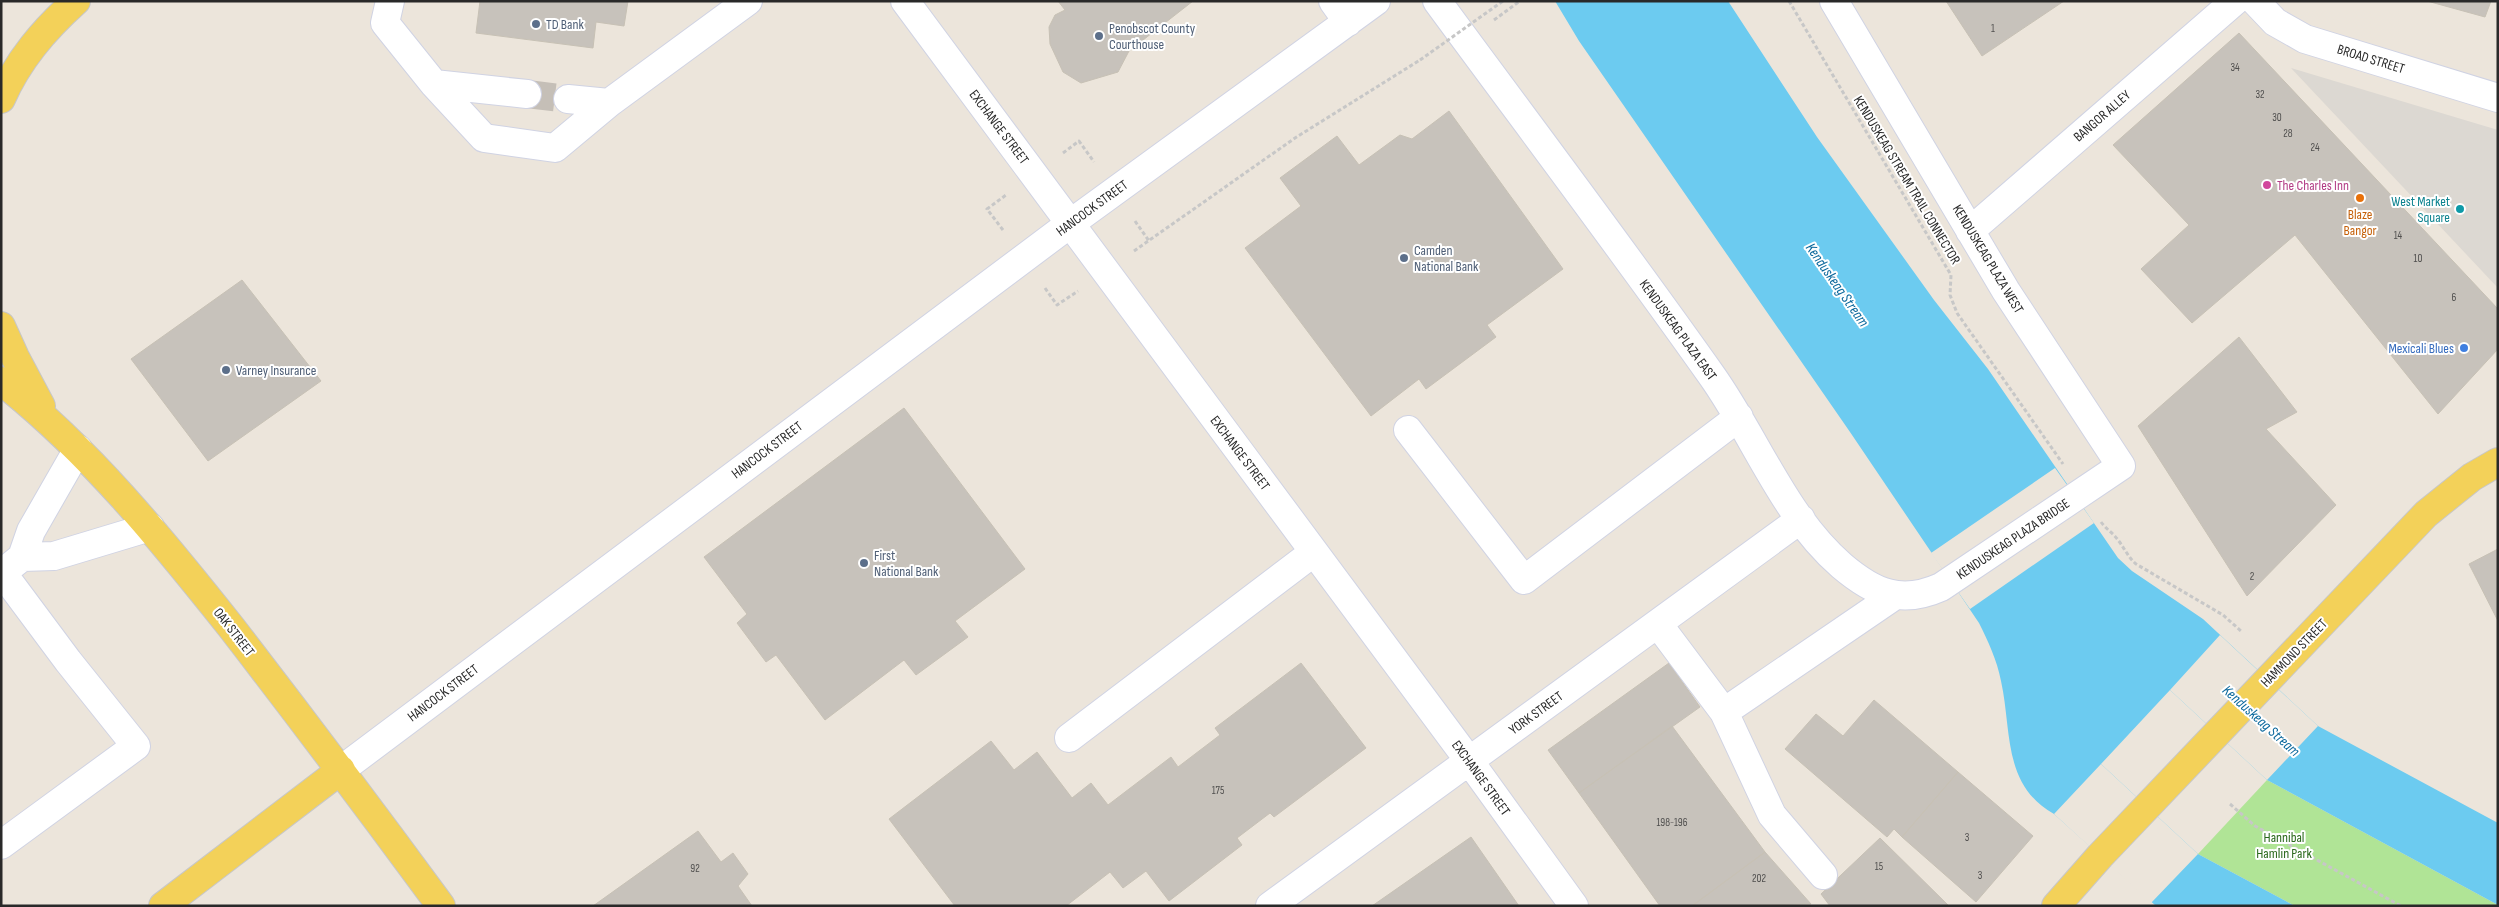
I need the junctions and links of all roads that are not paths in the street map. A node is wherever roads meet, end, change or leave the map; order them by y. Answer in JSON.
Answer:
{"nodes":[{"id":1,"x":76,"y":1,"type":"edge"},
{"id":2,"x":390,"y":1,"type":"edge"},
{"id":3,"x":748,"y":1,"type":"edge"},
{"id":4,"x":904,"y":1,"type":"edge"},
{"id":5,"x":1376,"y":1,"type":"edge"},
{"id":6,"x":1437,"y":1,"type":"edge"},
{"id":7,"x":1834,"y":1,"type":"edge"},
{"id":8,"x":2235,"y":1,"type":"edge"},
{"id":9,"x":2255,"y":1,"type":"edge"},
{"id":10,"x":1341,"y":12,"type":"edge"},
{"id":11,"x":434,"y":84,"type":"junction"},
{"id":12,"x":528,"y":94,"type":"tunnel mouth"},
{"id":13,"x":2498,"y":98,"type":"edge"},
{"id":14,"x":1,"y":99,"type":"edge"},
{"id":15,"x":568,"y":99,"type":"tunnel mouth"},
{"id":16,"x":609,"y":103,"type":"junction"},
{"id":17,"x":1071,"y":223,"type":"junction"},
{"id":18,"x":1970,"y":231,"type":"junction"},
{"id":19,"x":1,"y":326,"type":"edge"},
{"id":20,"x":1,"y":381,"type":"edge"},
{"id":21,"x":1739,"y":417,"type":"junction"},
{"id":22,"x":1408,"y":430,"type":"dead end"},
{"id":23,"x":69,"y":440,"type":"junction"},
{"id":24,"x":2498,"y":462,"type":"edge"},
{"id":25,"x":2075,"y":496,"type":"joint"},
{"id":26,"x":1801,"y":519,"type":"junction"},
{"id":27,"x":150,"y":527,"type":"junction"},
{"id":28,"x":1314,"y":552,"type":"junction"},
{"id":29,"x":9,"y":567,"type":"edge"},
{"id":30,"x":1951,"y":581,"type":"joint"},
{"id":31,"x":1894,"y":596,"type":"junction"},
{"id":32,"x":1658,"y":624,"type":"junction"},
{"id":33,"x":1724,"y":712,"type":"junction"},
{"id":34,"x":1069,"y":738,"type":"dead end"},
{"id":35,"x":1470,"y":762,"type":"junction"},
{"id":36,"x":341,"y":770,"type":"junction"},
{"id":37,"x":1,"y":845,"type":"edge"},
{"id":38,"x":1823,"y":875,"type":"dead end"},
{"id":39,"x":163,"y":906,"type":"edge"},
{"id":40,"x":440,"y":906,"type":"edge"},
{"id":41,"x":1270,"y":906,"type":"edge"},
{"id":42,"x":1574,"y":906,"type":"edge"},
{"id":43,"x":2056,"y":906,"type":"edge"}],
"edges":[{"from":1,"to":14,"type":"main road"},
{"from":2,"to":11,"type":"street"},
{"from":3,"to":16,"type":"street"},
{"from":4,"to":17,"type":"street","name":"EXCHANGE STREET"},
{"from":5,"to":10,"type":"street","name":"HANCOCK STREET"},
{"from":6,"to":21,"type":"street","name":"KENDUSKEAG PLAZA EAST"},
{"from":7,"to":18,"type":"street","name":"KENDUSKEAG PLAZA WEST"},
{"from":8,"to":18,"type":"street","name":"BANGOR ALLEY"},
{"from":9,"to":13,"type":"street","name":"BROAD STREET"},
{"from":10,"to":17,"type":"street","name":"HANCOCK STREET"},
{"from":11,"to":12,"type":"street"},
{"from":11,"to":16,"type":"street"},
{"from":15,"to":16,"type":"street"},
{"from":17,"to":28,"type":"street","name":"EXCHANGE STREET"},
{"from":17,"to":36,"type":"street","name":"HANCOCK STREET"},
{"from":18,"to":25,"type":"street","name":"KENDUSKEAG PLAZA WEST"},
{"from":19,"to":23,"type":"main road"},
{"from":20,"to":23,"type":"main road","name":"OAK STREET"},
{"from":21,"to":22,"type":"street"},
{"from":21,"to":26,"type":"street","name":"KENDUSKEAG PLAZA EAST"},
{"from":23,"to":27,"type":"main road","name":"OAK STREET"},
{"from":23,"to":29,"type":"street"},
{"from":24,"to":43,"type":"main road","name":"HAMMOND STREET"},
{"from":25,"to":30,"type":"street","name":"KENDUSKEAG PLAZA BRIDGE"},
{"from":26,"to":31,"type":"street","name":"KENDUSKEAG PLAZA EAST"},
{"from":26,"to":32,"type":"street","name":"YORK STREET"},
{"from":27,"to":29,"type":"street"},
{"from":27,"to":36,"type":"main road","name":"OAK STREET"},
{"from":28,"to":34,"type":"street"},
{"from":28,"to":35,"type":"street","name":"EXCHANGE STREET"},
{"from":29,"to":37,"type":"street"},
{"from":30,"to":31,"type":"street","name":"KENDUSKEAG PLAZA EAST"},
{"from":31,"to":33,"type":"street"},
{"from":32,"to":33,"type":"street"},
{"from":32,"to":35,"type":"street","name":"YORK STREET"},
{"from":33,"to":38,"type":"street"},
{"from":35,"to":41,"type":"street","name":"YORK STREET"},
{"from":35,"to":42,"type":"street","name":"EXCHANGE STREET"},
{"from":36,"to":39,"type":"main road","name":"HANCOCK STREET"},
{"from":36,"to":40,"type":"main road","name":"OAK STREET"}]}
